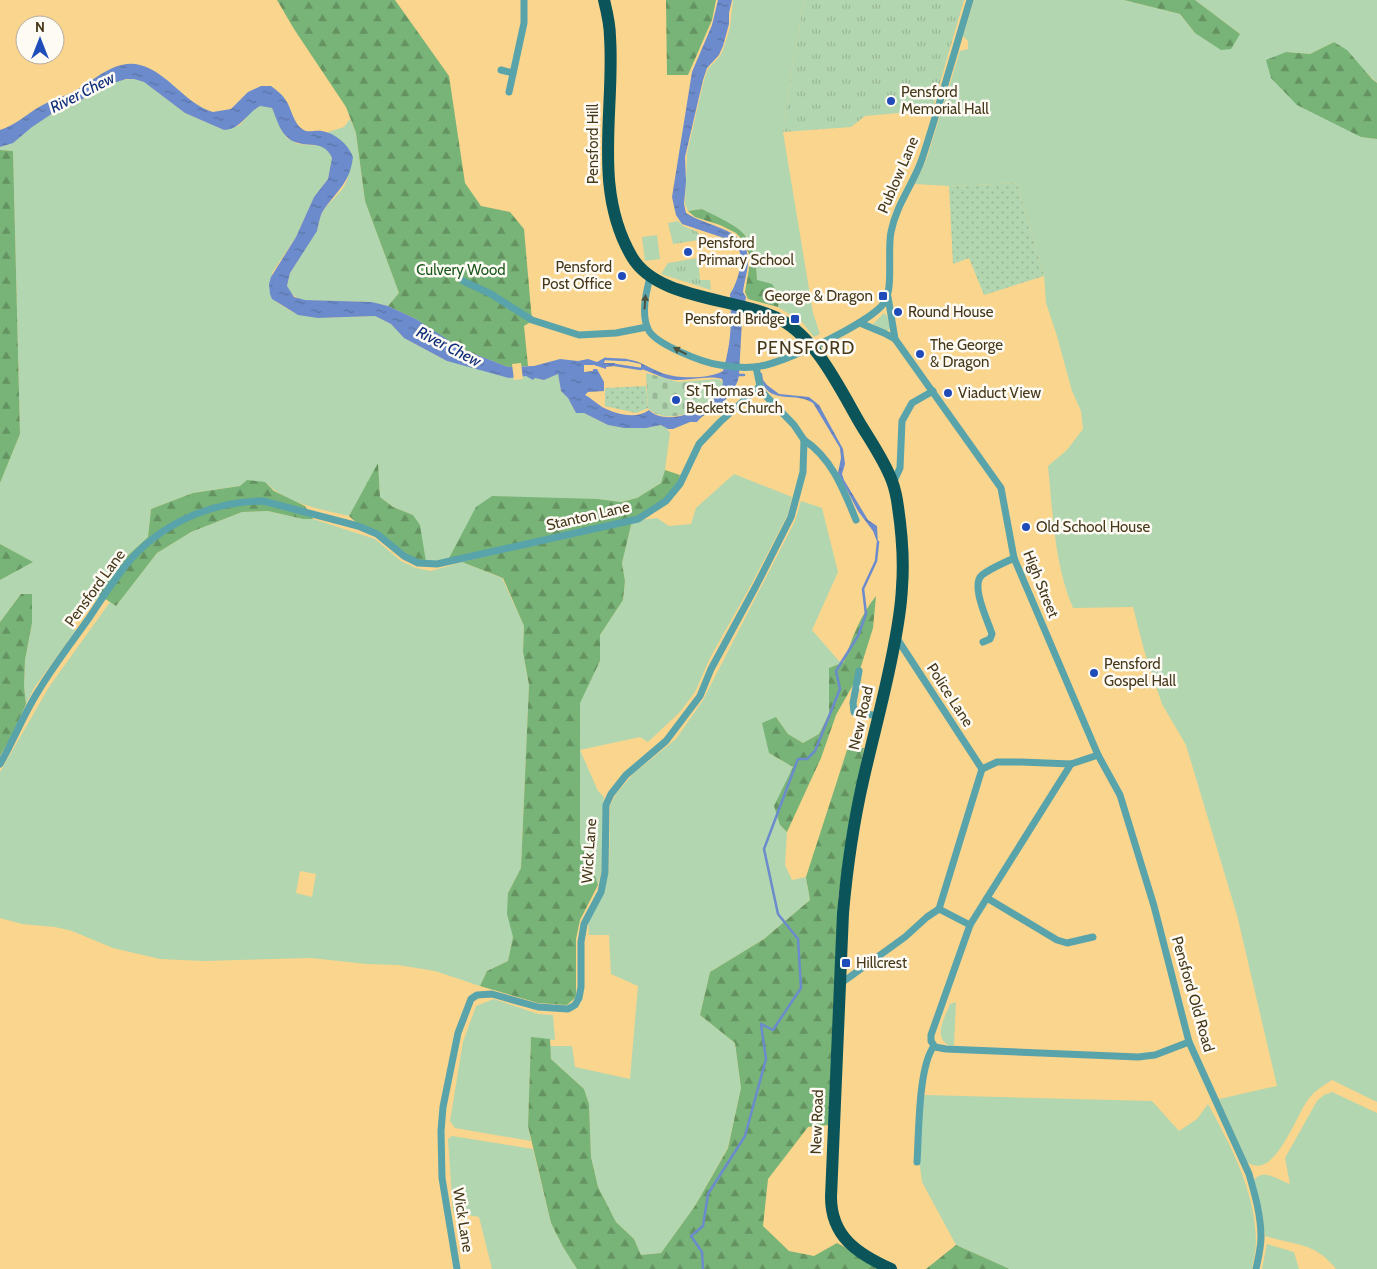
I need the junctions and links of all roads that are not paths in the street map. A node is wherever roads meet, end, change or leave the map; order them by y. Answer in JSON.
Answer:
{"nodes":[{"id":1,"x":524,"y":0,"type":"edge"},
{"id":2,"x":604,"y":0,"type":"edge"},
{"id":3,"x":970,"y":0,"type":"edge"},
{"id":4,"x":502,"y":70,"type":"dead end"},
{"id":5,"x":513,"y":73,"type":"junction"},
{"id":6,"x":509,"y":92,"type":"dead end"},
{"id":7,"x":650,"y":277,"type":"junction"},
{"id":8,"x":463,"y":282,"type":"dead end"},
{"id":9,"x":888,"y":297,"type":"junction"},
{"id":10,"x":860,"y":323,"type":"junction"},
{"id":11,"x":646,"y":327,"type":"junction"},
{"id":12,"x":895,"y":339,"type":"junction"},
{"id":13,"x":812,"y":348,"type":"junction"},
{"id":14,"x":756,"y":368,"type":"junction"},
{"id":15,"x":760,"y":386,"type":"junction"},
{"id":16,"x":932,"y":391,"type":"junction"},
{"id":17,"x":804,"y":440,"type":"junction"},
{"id":18,"x":893,"y":483,"type":"junction"},
{"id":19,"x":856,"y":520,"type":"dead end"},
{"id":20,"x":1014,"y":558,"type":"junction"},
{"id":21,"x":464,"y":559,"type":"joint"},
{"id":22,"x":896,"y":637,"type":"junction"},
{"id":23,"x":983,"y":642,"type":"dead end"},
{"id":24,"x":860,"y":671,"type":"dead end"},
{"id":25,"x":879,"y":716,"type":"junction"},
{"id":26,"x":1098,"y":755,"type":"junction"},
{"id":27,"x":0,"y":764,"type":"edge"},
{"id":28,"x":1071,"y":764,"type":"junction"},
{"id":29,"x":982,"y":769,"type":"junction"},
{"id":30,"x":987,"y":898,"type":"junction"},
{"id":31,"x":939,"y":909,"type":"junction"},
{"id":32,"x":970,"y":926,"type":"junction"},
{"id":33,"x":1093,"y":937,"type":"dead end"},
{"id":34,"x":840,"y":984,"type":"junction"},
{"id":35,"x":1189,"y":1042,"type":"junction"},
{"id":36,"x":934,"y":1046,"type":"junction"},
{"id":37,"x":917,"y":1162,"type":"dead end"},
{"id":38,"x":457,"y":1269,"type":"edge"},
{"id":39,"x":890,"y":1269,"type":"edge"},
{"id":40,"x":1256,"y":1269,"type":"edge"}],
"edges":[{"from":1,"to":5,"type":"street"},
{"from":2,"to":7,"type":"highway","name":"Pensford Hill"},
{"from":3,"to":9,"type":"street","name":"Publow Lane"},
{"from":4,"to":5,"type":"street"},
{"from":5,"to":6,"type":"street"},
{"from":11,"to":7,"type":"street","one_way":true},
{"from":7,"to":13,"type":"highway","name":"New Road"},
{"from":8,"to":11,"type":"street"},
{"from":9,"to":10,"type":"street"},
{"from":9,"to":12,"type":"street","name":"High Street"},
{"from":10,"to":12,"type":"street"},
{"from":10,"to":13,"type":"street"},
{"from":14,"to":11,"type":"street","one_way":true},
{"from":12,"to":16,"type":"street","name":"High Street"},
{"from":13,"to":14,"type":"street"},
{"from":13,"to":18,"type":"highway","name":"New Road"},
{"from":14,"to":15,"type":"street"},
{"from":15,"to":17,"type":"street"},
{"from":15,"to":21,"type":"street","name":"Stanton Lane"},
{"from":16,"to":18,"type":"street"},
{"from":16,"to":20,"type":"street","name":"High Street"},
{"from":17,"to":19,"type":"street"},
{"from":17,"to":38,"type":"street","name":"Wick Lane"},
{"from":18,"to":22,"type":"highway","name":"New Road"},
{"from":20,"to":23,"type":"street"},
{"from":20,"to":26,"type":"street","name":"High Street"},
{"from":21,"to":27,"type":"street","name":"Pensford Lane"},
{"from":22,"to":25,"type":"highway","name":"New Road"},
{"from":22,"to":29,"type":"street","name":"Police Lane"},
{"from":24,"to":25,"type":"street"},
{"from":25,"to":34,"type":"highway","name":"New Road"},
{"from":26,"to":28,"type":"street"},
{"from":26,"to":35,"type":"street","name":"Pensford Old Road"},
{"from":28,"to":29,"type":"street"},
{"from":28,"to":30,"type":"street"},
{"from":29,"to":31,"type":"street"},
{"from":30,"to":32,"type":"street"},
{"from":30,"to":33,"type":"street"},
{"from":31,"to":32,"type":"street"},
{"from":31,"to":34,"type":"street"},
{"from":32,"to":36,"type":"street"},
{"from":34,"to":39,"type":"highway","name":"New Road"},
{"from":35,"to":36,"type":"street"},
{"from":35,"to":40,"type":"street","name":"Pensford Old Road"},
{"from":36,"to":37,"type":"street"}]}
